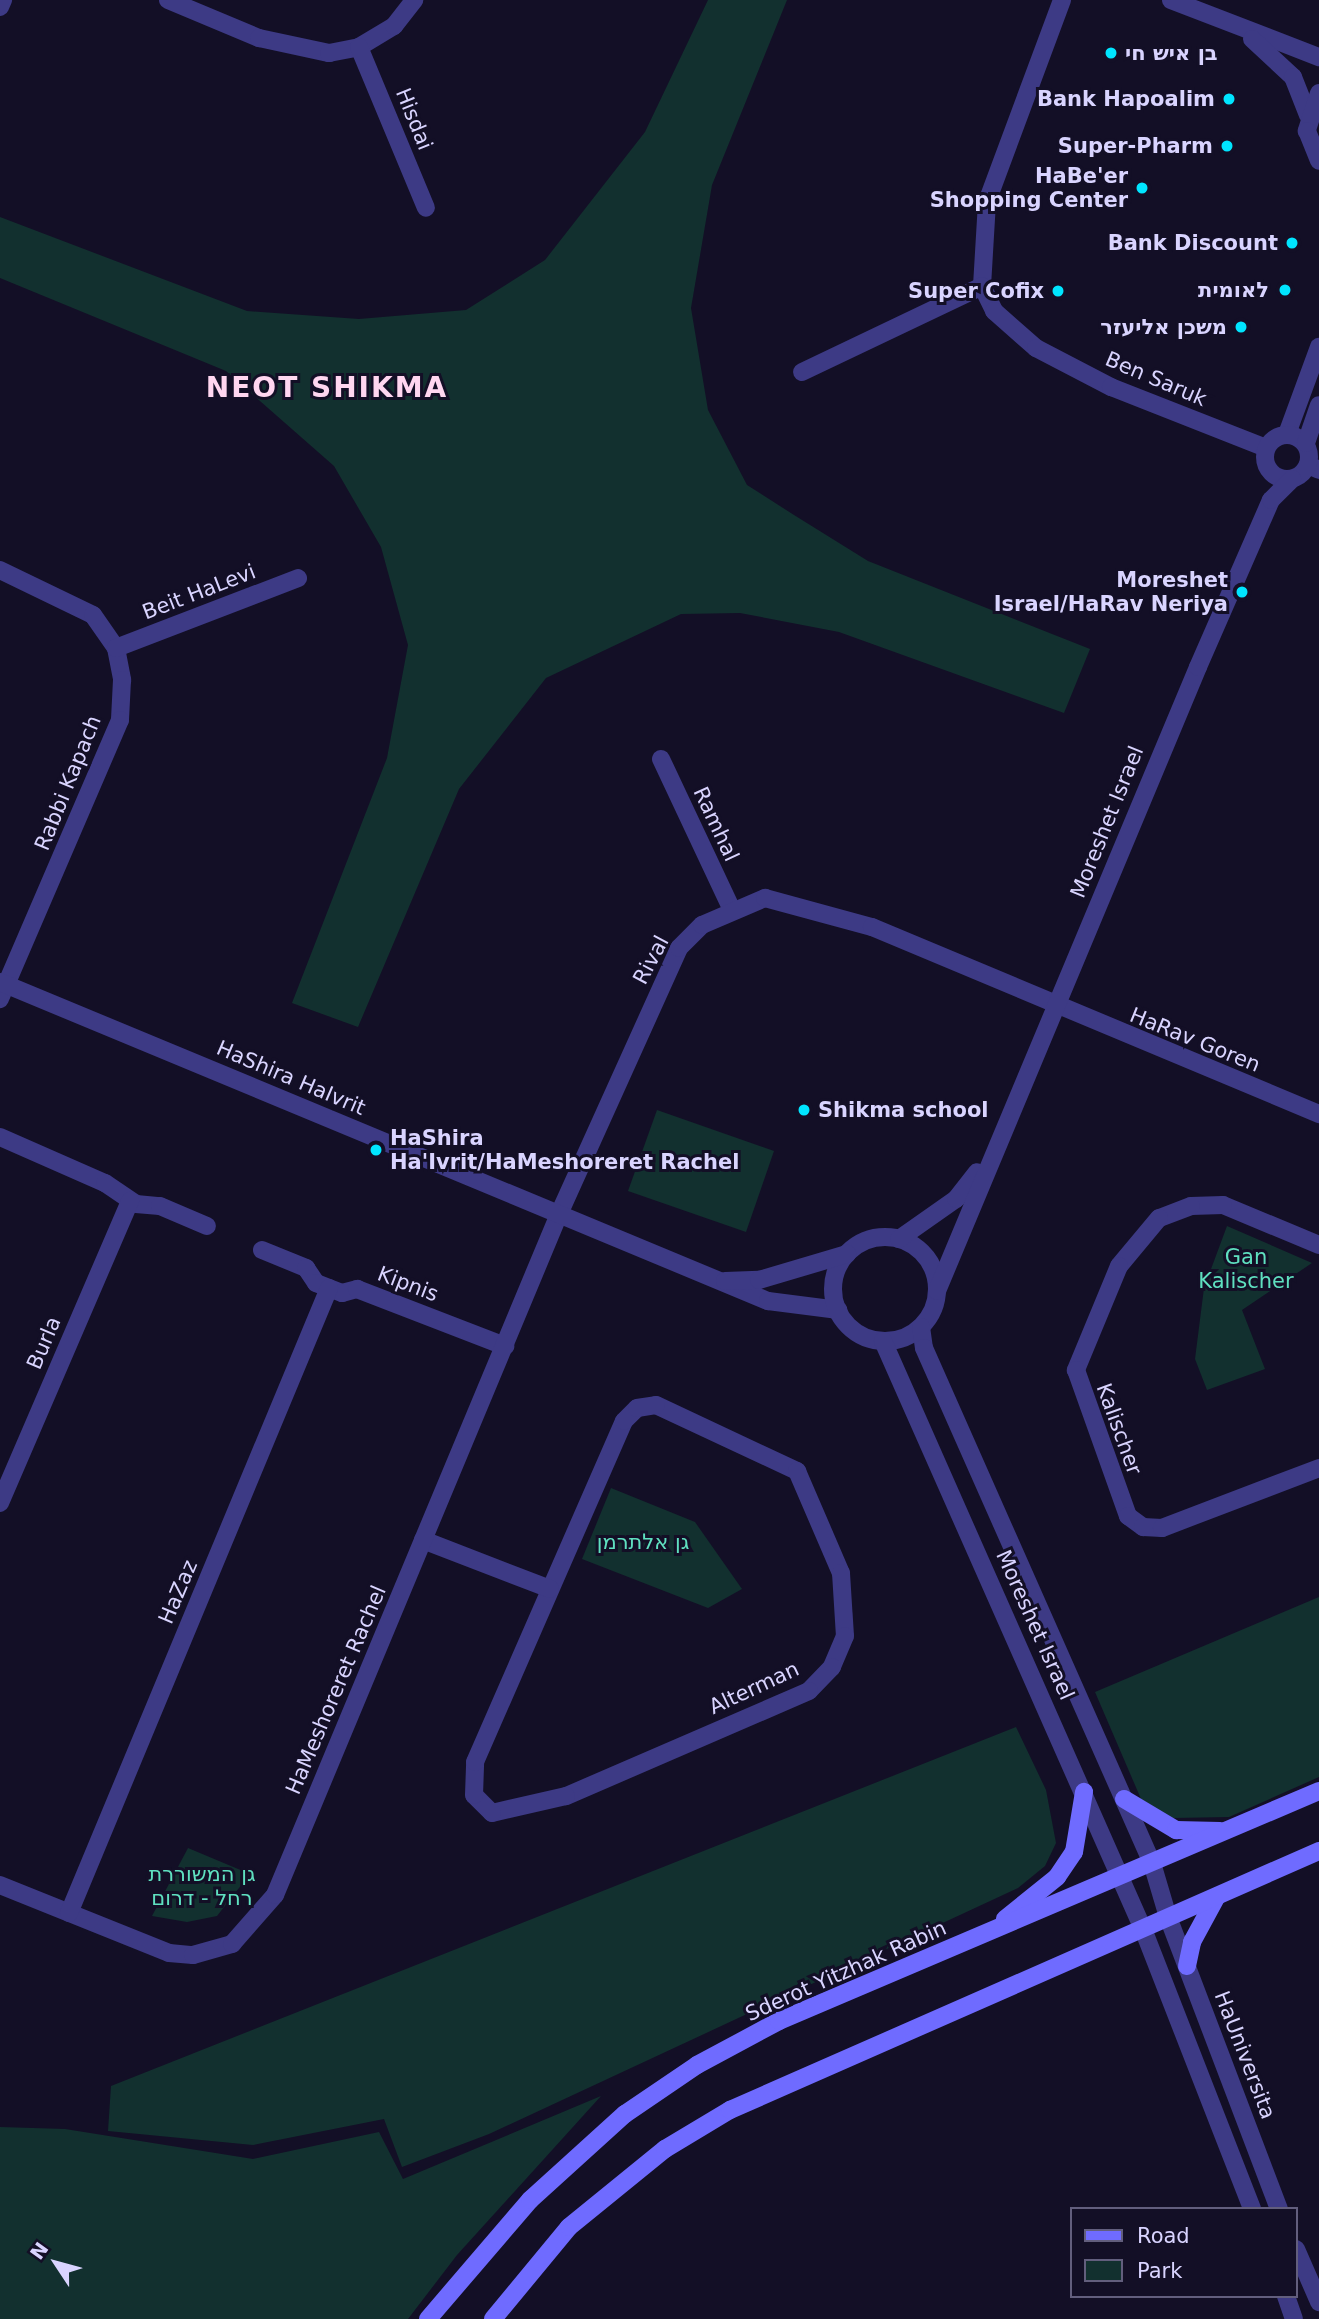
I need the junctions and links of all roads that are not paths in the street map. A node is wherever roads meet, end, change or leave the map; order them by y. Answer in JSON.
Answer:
{"nodes":[{"id":1,"x":3,"y":0,"type":"edge"},
{"id":2,"x":168,"y":0,"type":"edge"},
{"id":3,"x":414,"y":0,"type":"edge"},
{"id":4,"x":1062,"y":0,"type":"edge"},
{"id":5,"x":1171,"y":0,"type":"edge"},
{"id":6,"x":0,"y":7,"type":"edge"},
{"id":7,"x":1238,"y":28,"type":"junction"},
{"id":8,"x":359,"y":47,"type":"junction"},
{"id":9,"x":1319,"y":57,"type":"edge"},
{"id":10,"x":1319,"y":93,"type":"edge"},
{"id":11,"x":1308,"y":115,"type":"junction"},
{"id":12,"x":1319,"y":160,"type":"edge"},
{"id":13,"x":426,"y":208,"type":"dead end"},
{"id":14,"x":982,"y":286,"type":"junction"},
{"id":15,"x":1319,"y":347,"type":"edge"},
{"id":16,"x":802,"y":372,"type":"dead end"},
{"id":17,"x":1319,"y":405,"type":"edge"},
{"id":18,"x":1287,"y":434,"type":"junction"},
{"id":19,"x":1306,"y":443,"type":"junction"},
{"id":20,"x":1266,"y":449,"type":"junction"},
{"id":21,"x":1314,"y":467,"type":"edge"},
{"id":22,"x":1271,"y":473,"type":"junction"},
{"id":23,"x":1292,"y":479,"type":"junction"},
{"id":24,"x":1271,"y":499,"type":"junction"},
{"id":25,"x":0,"y":570,"type":"edge"},
{"id":26,"x":298,"y":578,"type":"dead end"},
{"id":27,"x":116,"y":649,"type":"junction"},
{"id":28,"x":661,"y":759,"type":"dead end"},
{"id":29,"x":731,"y":908,"type":"junction"},
{"id":30,"x":2,"y":988,"type":"edge"},
{"id":31,"x":1055,"y":1008,"type":"junction"},
{"id":32,"x":1319,"y":1114,"type":"edge"},
{"id":33,"x":0,"y":1137,"type":"edge"},
{"id":34,"x":986,"y":1161,"type":"junction"},
{"id":35,"x":130,"y":1201,"type":"junction"},
{"id":36,"x":559,"y":1214,"type":"junction"},
{"id":37,"x":207,"y":1226,"type":"dead end"},
{"id":38,"x":899,"y":1240,"type":"junction"},
{"id":39,"x":1319,"y":1245,"type":"edge"},
{"id":40,"x":262,"y":1250,"type":"dead end"},
{"id":41,"x":847,"y":1254,"type":"junction"},
{"id":42,"x":720,"y":1281,"type":"junction"},
{"id":43,"x":329,"y":1288,"type":"junction"},
{"id":44,"x":937,"y":1291,"type":"junction"},
{"id":45,"x":838,"y":1310,"type":"junction"},
{"id":46,"x":921,"y":1326,"type":"junction"},
{"id":47,"x":883,"y":1341,"type":"junction"},
{"id":48,"x":505,"y":1346,"type":"junction"},
{"id":49,"x":1319,"y":1468,"type":"edge"},
{"id":50,"x":0,"y":1503,"type":"edge"},
{"id":51,"x":424,"y":1540,"type":"junction"},
{"id":52,"x":550,"y":1590,"type":"junction"},
{"id":53,"x":1319,"y":1791,"type":"edge"},
{"id":54,"x":1084,"y":1792,"type":"junction"},
{"id":55,"x":1124,"y":1799,"type":"junction"},
{"id":56,"x":1227,"y":1831,"type":"junction"},
{"id":57,"x":1319,"y":1851,"type":"edge"},
{"id":58,"x":1152,"y":1863,"type":"junction"},
{"id":59,"x":1121,"y":1877,"type":"junction"},
{"id":60,"x":0,"y":1885,"type":"edge"},
{"id":61,"x":1218,"y":1895,"type":"junction"},
{"id":62,"x":69,"y":1913,"type":"junction"},
{"id":63,"x":1168,"y":1917,"type":"junction"},
{"id":64,"x":1143,"y":1929,"type":"junction"},
{"id":65,"x":988,"y":1934,"type":"junction"},
{"id":66,"x":1187,"y":1966,"type":"junction"},
{"id":67,"x":1251,"y":2207,"type":"edge"},
{"id":68,"x":1278,"y":2207,"type":"edge"},
{"id":69,"x":1298,"y":2254,"type":"edge"},
{"id":70,"x":1287,"y":2298,"type":"edge"},
{"id":71,"x":1319,"y":2302,"type":"edge"},
{"id":72,"x":428,"y":2319,"type":"edge"},
{"id":73,"x":493,"y":2319,"type":"edge"},
{"id":74,"x":1294,"y":2319,"type":"edge"}],
"edges":[{"from":1,"to":6,"type":"street"},
{"from":2,"to":8,"type":"street"},
{"from":3,"to":8,"type":"street"},
{"from":4,"to":14,"type":"street"},
{"from":5,"to":7,"type":"street"},
{"from":7,"to":9,"type":"street"},
{"from":7,"to":11,"type":"street"},
{"from":8,"to":13,"type":"street","name":"Hisdai"},
{"from":10,"to":11,"type":"street"},
{"from":11,"to":12,"type":"street"},
{"from":14,"to":16,"type":"street"},
{"from":14,"to":20,"type":"street","name":"Ben Saruk"},
{"from":15,"to":18,"type":"street"},
{"from":17,"to":19,"type":"street"},
{"from":18,"to":19,"type":"street"},
{"from":18,"to":20,"type":"street"},
{"from":19,"to":21,"type":"street"},
{"from":20,"to":22,"type":"street"},
{"from":21,"to":23,"type":"street"},
{"from":22,"to":23,"type":"street"},
{"from":22,"to":24,"type":"street","name":"Moreshet Israel"},
{"from":23,"to":24,"type":"street","name":"Moreshet Israel"},
{"from":24,"to":31,"type":"street","name":"Moreshet Israel"},
{"from":25,"to":27,"type":"street"},
{"from":26,"to":27,"type":"street","name":"Beit HaLevi"},
{"from":27,"to":30,"type":"street","name":"Rabbi Kapach"},
{"from":28,"to":29,"type":"street","name":"Ramhal"},
{"from":29,"to":31,"type":"street","name":"Rival"},
{"from":29,"to":36,"type":"street","name":"Rival"},
{"from":30,"to":36,"type":"street","name":"HaShira HaIvrit"},
{"from":31,"to":32,"type":"street","name":"HaRav Goren"},
{"from":31,"to":34,"type":"street","name":"Moreshet Israel"},
{"from":33,"to":35,"type":"street"},
{"from":34,"to":38,"type":"street","name":"Moreshet Israel"},
{"from":34,"to":44,"type":"street","name":"Moreshet Israel"},
{"from":35,"to":37,"type":"street"},
{"from":35,"to":50,"type":"street","name":"Burla"},
{"from":36,"to":42,"type":"street","name":"HaShira HaIvrit"},
{"from":36,"to":48,"type":"street","name":"HaMeshoreret Rachel"},
{"from":38,"to":41,"type":"street"},
{"from":38,"to":44,"type":"street"},
{"from":39,"to":49,"type":"street","name":"Kalischer"},
{"from":40,"to":43,"type":"street"},
{"from":41,"to":42,"type":"street","name":"HaShira HaIvrit"},
{"from":41,"to":45,"type":"street"},
{"from":42,"to":45,"type":"street","name":"HaShira HaIvrit"},
{"from":43,"to":48,"type":"street","name":"Kipnis"},
{"from":43,"to":62,"type":"street","name":"HaZaz"},
{"from":44,"to":46,"type":"street"},
{"from":45,"to":47,"type":"street"},
{"from":46,"to":47,"type":"street"},
{"from":46,"to":55,"type":"street","name":"Moreshet Israel"},
{"from":47,"to":54,"type":"street","name":"Moreshet Israel"},
{"from":48,"to":51,"type":"street","name":"HaMeshoreret Rachel"},
{"from":51,"to":52,"type":"street"},
{"from":51,"to":62,"type":"street","name":"HaMeshoreret Rachel"},
{"from":52,"to":52,"type":"street","name":"Alterman"},
{"from":53,"to":56,"type":"main road","name":"Sderot Yitzhak Rabin"},
{"from":54,"to":59,"type":"street","name":"Moreshet Israel"},
{"from":54,"to":65,"type":"main road"},
{"from":55,"to":56,"type":"main road"},
{"from":55,"to":58,"type":"street","name":"Moreshet Israel"},
{"from":56,"to":58,"type":"main road","name":"Sderot Yitzhak Rabin"},
{"from":57,"to":61,"type":"main road"},
{"from":58,"to":59,"type":"main road","name":"Sderot Yitzhak Rabin"},
{"from":58,"to":63,"type":"street","name":"Moreshet Israel"},
{"from":59,"to":64,"type":"street","name":"Moreshet Israel"},
{"from":59,"to":65,"type":"main road","name":"Sderot Yitzhak Rabin"},
{"from":60,"to":62,"type":"street","name":"HaMeshoreret Rachel"},
{"from":61,"to":63,"type":"main road"},
{"from":61,"to":66,"type":"main road"},
{"from":63,"to":64,"type":"main road"},
{"from":63,"to":66,"type":"street","name":"HaUniversita"},
{"from":64,"to":67,"type":"street"},
{"from":64,"to":73,"type":"main road"},
{"from":65,"to":72,"type":"main road","name":"Sderot Yitzhak Rabin"},
{"from":66,"to":68,"type":"street","name":"HaUniversita"},
{"from":69,"to":71,"type":"street"},
{"from":70,"to":74,"type":"street"}]}
